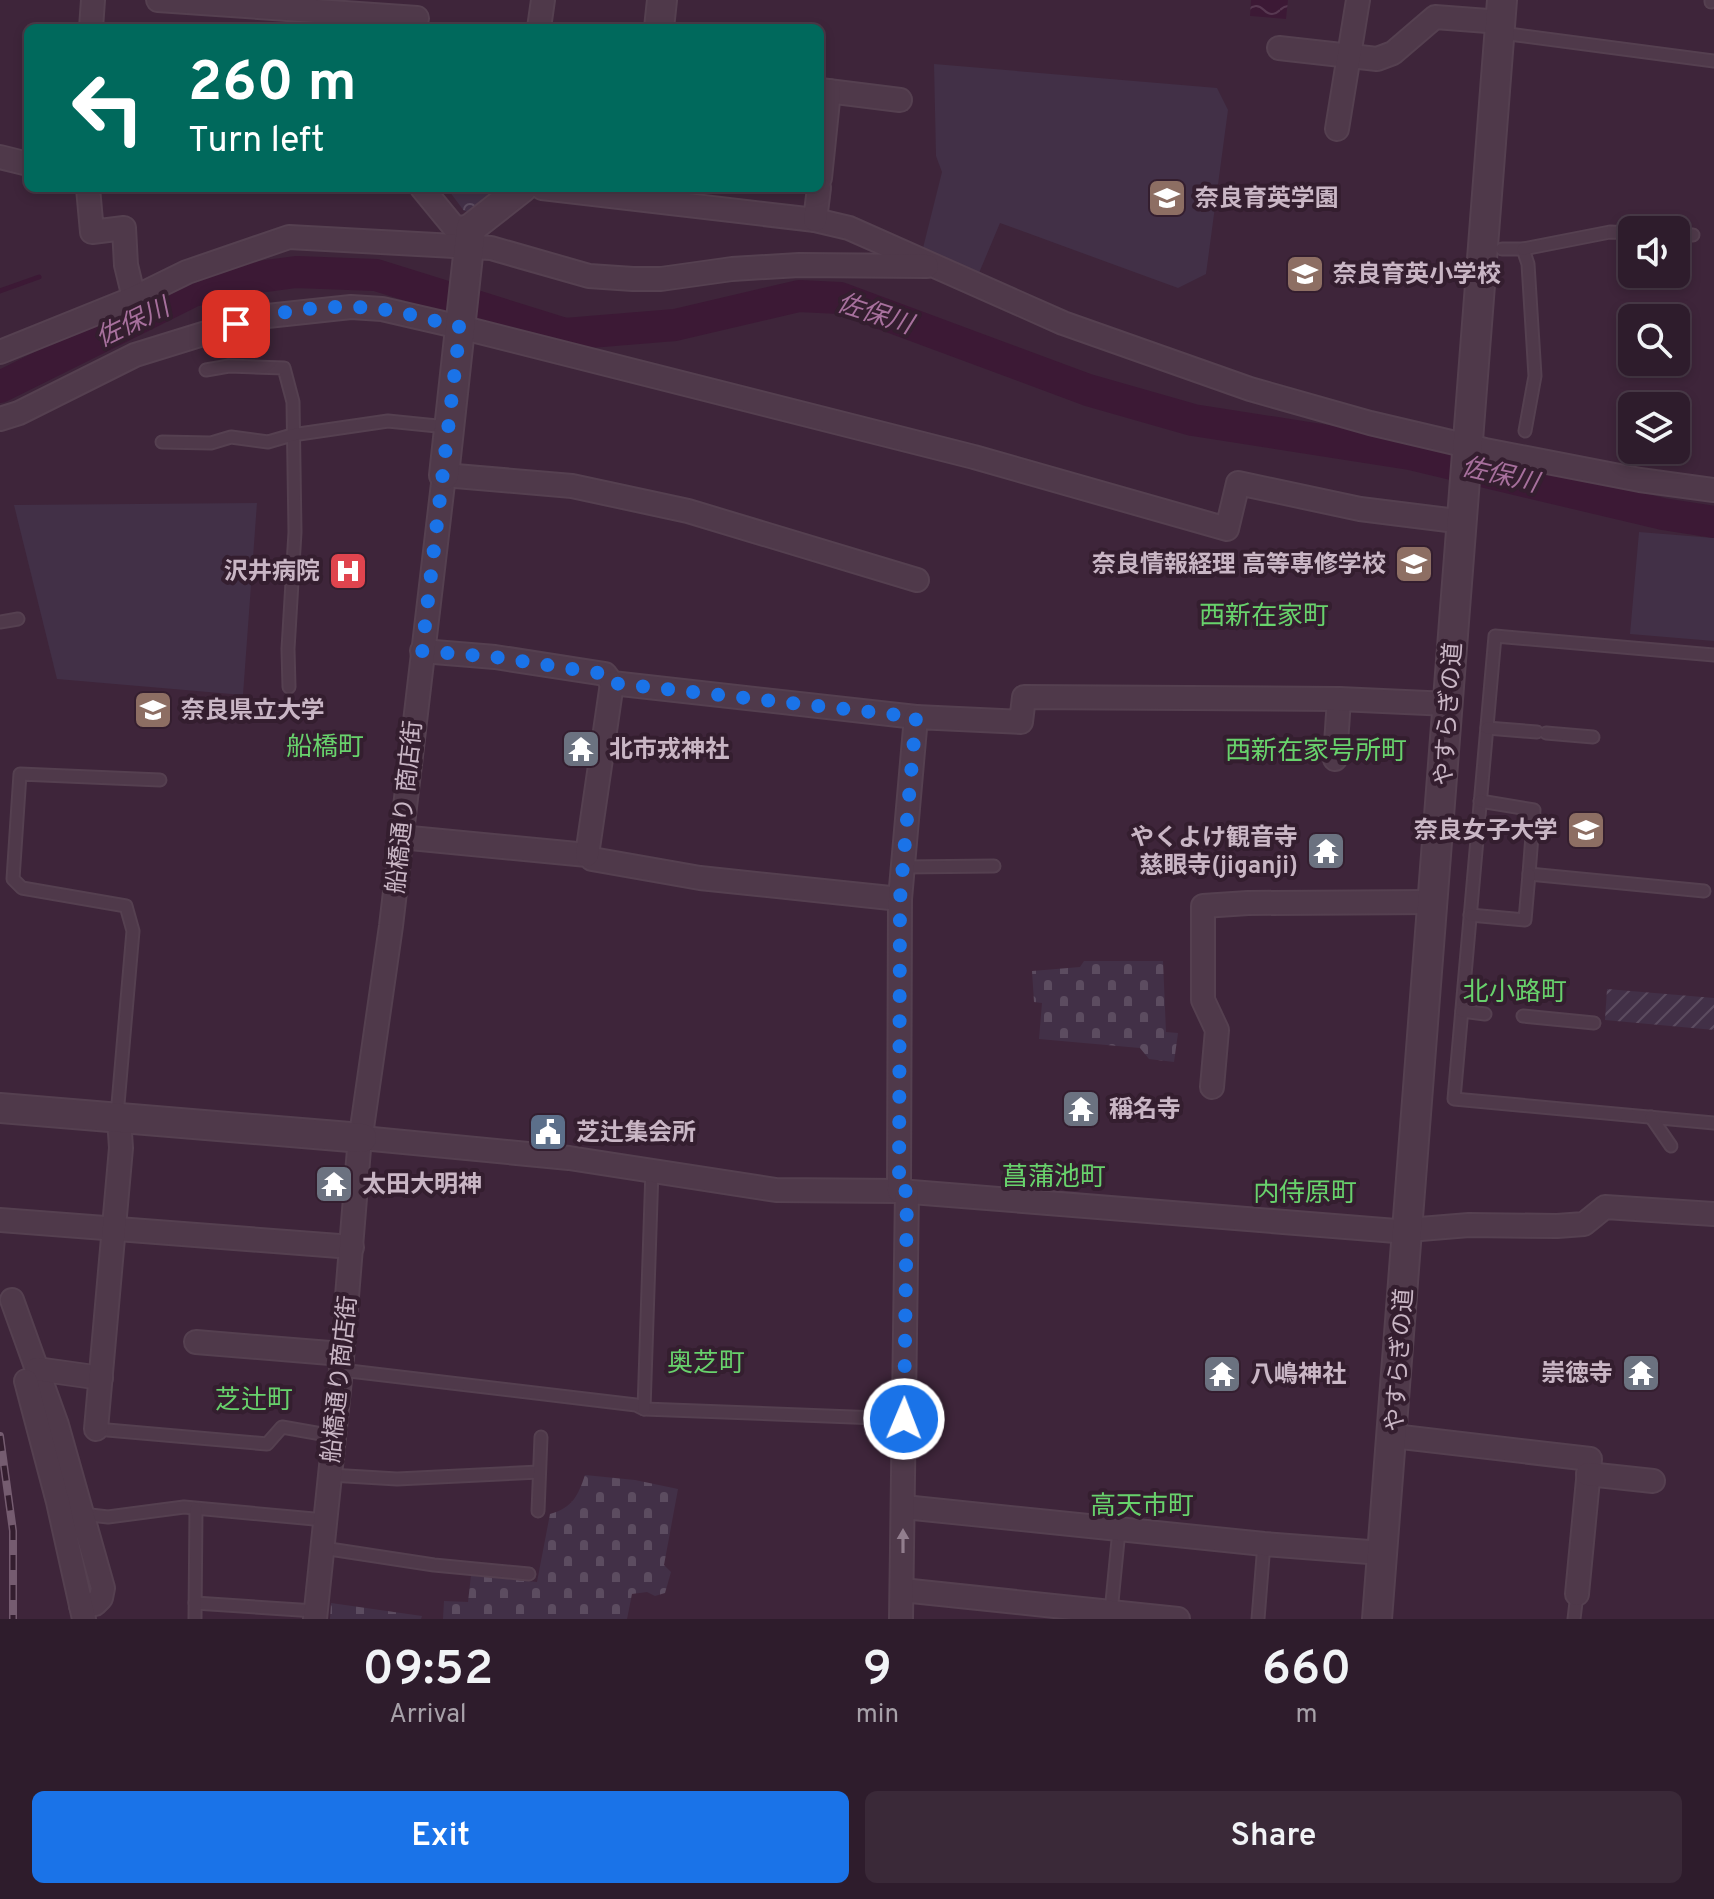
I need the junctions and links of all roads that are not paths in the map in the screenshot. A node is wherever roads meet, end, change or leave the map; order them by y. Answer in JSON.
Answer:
{"nodes":[{"id":1,"x":93,"y":0,"type":"edge"},
{"id":2,"x":158,"y":0,"type":"edge"},
{"id":3,"x":543,"y":0,"type":"edge"},
{"id":4,"x":662,"y":0,"type":"edge"},
{"id":5,"x":1358,"y":0,"type":"edge"},
{"id":6,"x":418,"y":15,"type":"edge"},
{"id":7,"x":1501,"y":18,"type":"edge"},
{"id":8,"x":91,"y":24,"type":"edge"},
{"id":9,"x":540,"y":24,"type":"edge"},
{"id":10,"x":659,"y":24,"type":"edge"},
{"id":11,"x":1279,"y":48,"type":"dead end"},
{"id":12,"x":1349,"y":55,"type":"junction"},
{"id":13,"x":1714,"y":61,"type":"edge"},
{"id":14,"x":825,"y":91,"type":"edge"},
{"id":15,"x":900,"y":100,"type":"dead end"},
{"id":16,"x":1337,"y":129,"type":"dead end"},
{"id":17,"x":0,"y":157,"type":"edge"},
{"id":18,"x":24,"y":163,"type":"edge"},
{"id":19,"x":88,"y":192,"type":"edge"},
{"id":20,"x":425,"y":192,"type":"edge"},
{"id":21,"x":518,"y":192,"type":"edge"},
{"id":22,"x":576,"y":192,"type":"edge"},
{"id":23,"x":818,"y":192,"type":"edge"},
{"id":24,"x":815,"y":220,"type":"junction"},
{"id":25,"x":1618,"y":232,"type":"edge"},
{"id":26,"x":1690,"y":235,"type":"edge"},
{"id":27,"x":1693,"y":235,"type":"dead end"},
{"id":28,"x":470,"y":237,"type":"junction"},
{"id":29,"x":1502,"y":249,"type":"dead end"},
{"id":30,"x":1523,"y":249,"type":"junction"},
{"id":31,"x":934,"y":265,"type":"junction"},
{"id":32,"x":134,"y":298,"type":"junction"},
{"id":33,"x":460,"y":327,"type":"junction"},
{"id":34,"x":0,"y":352,"type":"edge"},
{"id":35,"x":206,"y":370,"type":"dead end"},
{"id":36,"x":0,"y":419,"type":"edge"},
{"id":37,"x":447,"y":427,"type":"junction"},
{"id":38,"x":1525,"y":431,"type":"dead end"},
{"id":39,"x":292,"y":435,"type":"junction"},
{"id":40,"x":162,"y":442,"type":"dead end"},
{"id":41,"x":1469,"y":450,"type":"junction"},
{"id":42,"x":444,"y":475,"type":"junction"},
{"id":43,"x":1714,"y":490,"type":"edge"},
{"id":44,"x":1448,"y":520,"type":"dead end"},
{"id":45,"x":917,"y":580,"type":"dead end"},
{"id":46,"x":18,"y":619,"type":"dead end"},
{"id":47,"x":0,"y":622,"type":"edge"},
{"id":48,"x":422,"y":651,"type":"junction"},
{"id":49,"x":1714,"y":655,"type":"edge"},
{"id":50,"x":612,"y":683,"type":"junction"},
{"id":51,"x":289,"y":687,"type":"dead end"},
{"id":52,"x":1339,"y":699,"type":"junction"},
{"id":53,"x":1449,"y":704,"type":"junction"},
{"id":54,"x":916,"y":717,"type":"junction"},
{"id":55,"x":1487,"y":728,"type":"junction"},
{"id":56,"x":1593,"y":737,"type":"dead end"},
{"id":57,"x":1335,"y":759,"type":"dead end"},
{"id":58,"x":160,"y":780,"type":"dead end"},
{"id":59,"x":1480,"y":801,"type":"junction"},
{"id":60,"x":400,"y":837,"type":"junction"},
{"id":61,"x":587,"y":855,"type":"junction"},
{"id":62,"x":994,"y":866,"type":"dead end"},
{"id":63,"x":904,"y":867,"type":"junction"},
{"id":64,"x":1529,"y":874,"type":"junction"},
{"id":65,"x":1704,"y":891,"type":"dead end"},
{"id":66,"x":900,"y":899,"type":"junction"},
{"id":67,"x":1434,"y":902,"type":"junction"},
{"id":68,"x":1470,"y":915,"type":"junction"},
{"id":69,"x":1462,"y":1011,"type":"junction"},
{"id":70,"x":1485,"y":1014,"type":"dead end"},
{"id":71,"x":1523,"y":1016,"type":"dead end"},
{"id":72,"x":1594,"y":1023,"type":"dead end"},
{"id":73,"x":1212,"y":1087,"type":"dead end"},
{"id":74,"x":0,"y":1108,"type":"edge"},
{"id":75,"x":1651,"y":1117,"type":"junction"},
{"id":76,"x":119,"y":1118,"type":"junction"},
{"id":77,"x":1714,"y":1123,"type":"edge"},
{"id":78,"x":362,"y":1138,"type":"junction"},
{"id":79,"x":1671,"y":1146,"type":"dead end"},
{"id":80,"x":652,"y":1169,"type":"junction"},
{"id":81,"x":903,"y":1191,"type":"junction"},
{"id":82,"x":1714,"y":1214,"type":"edge"},
{"id":83,"x":0,"y":1220,"type":"edge"},
{"id":84,"x":114,"y":1227,"type":"junction"},
{"id":85,"x":1409,"y":1228,"type":"junction"},
{"id":86,"x":352,"y":1247,"type":"junction"},
{"id":87,"x":6,"y":1304,"type":"edge"},
{"id":88,"x":196,"y":1342,"type":"dead end"},
{"id":89,"x":341,"y":1362,"type":"junction"},
{"id":90,"x":37,"y":1369,"type":"junction"},
{"id":91,"x":101,"y":1378,"type":"junction"},
{"id":92,"x":644,"y":1409,"type":"junction"},
{"id":93,"x":904,"y":1419,"type":"junction"},
{"id":94,"x":96,"y":1429,"type":"joint"},
{"id":95,"x":333,"y":1436,"type":"junction"},
{"id":96,"x":1393,"y":1436,"type":"junction"},
{"id":97,"x":541,"y":1437,"type":"dead end"},
{"id":98,"x":539,"y":1472,"type":"junction"},
{"id":99,"x":1588,"y":1474,"type":"junction"},
{"id":100,"x":330,"y":1475,"type":"junction"},
{"id":101,"x":1653,"y":1481,"type":"dead end"},
{"id":102,"x":904,"y":1507,"type":"junction"},
{"id":103,"x":196,"y":1509,"type":"junction"},
{"id":104,"x":538,"y":1511,"type":"dead end"},
{"id":105,"x":82,"y":1514,"type":"junction"},
{"id":106,"x":325,"y":1520,"type":"junction"},
{"id":107,"x":1119,"y":1530,"type":"junction"},
{"id":108,"x":1264,"y":1544,"type":"junction"},
{"id":109,"x":323,"y":1548,"type":"junction"},
{"id":110,"x":1382,"y":1553,"type":"junction"},
{"id":111,"x":529,"y":1574,"type":"dead end"},
{"id":112,"x":902,"y":1590,"type":"junction"},
{"id":113,"x":1577,"y":1594,"type":"joint"},
{"id":114,"x":195,"y":1603,"type":"junction"},
{"id":115,"x":82,"y":1612,"type":"edge"},
{"id":116,"x":1111,"y":1612,"type":"junction"},
{"id":117,"x":315,"y":1615,"type":"edge"},
{"id":118,"x":1139,"y":1617,"type":"edge"},
{"id":119,"x":195,"y":1619,"type":"edge"},
{"id":120,"x":901,"y":1619,"type":"edge"},
{"id":121,"x":1178,"y":1619,"type":"edge"},
{"id":122,"x":1258,"y":1619,"type":"edge"},
{"id":123,"x":1377,"y":1619,"type":"edge"},
{"id":124,"x":1574,"y":1619,"type":"edge"}],
"edges":[{"from":1,"to":8,"type":"street"},
{"from":2,"to":6,"type":"street"},
{"from":3,"to":9,"type":"street"},
{"from":4,"to":10,"type":"street"},
{"from":5,"to":12,"type":"street"},
{"from":7,"to":12,"type":"street"},
{"from":7,"to":13,"type":"lane"},
{"from":7,"to":41,"type":"street","name":"やすらぎの道"},
{"from":11,"to":12,"type":"street"},
{"from":12,"to":16,"type":"street"},
{"from":14,"to":15,"type":"street"},
{"from":17,"to":18,"type":"street"},
{"from":19,"to":32,"type":"street"},
{"from":20,"to":28,"type":"street"},
{"from":21,"to":28,"type":"street"},
{"from":22,"to":24,"type":"street"},
{"from":23,"to":24,"type":"street"},
{"from":24,"to":31,"type":"street"},
{"from":25,"to":30,"type":"lane"},
{"from":26,"to":27,"type":"lane"},
{"from":28,"to":31,"type":"street"},
{"from":28,"to":32,"type":"street"},
{"from":28,"to":33,"type":"street"},
{"from":29,"to":30,"type":"lane"},
{"from":30,"to":38,"type":"lane"},
{"from":31,"to":41,"type":"street"},
{"from":32,"to":34,"type":"street"},
{"from":33,"to":36,"type":"street"},
{"from":33,"to":37,"type":"street"},
{"from":33,"to":44,"type":"street"},
{"from":35,"to":39,"type":"lane"},
{"from":37,"to":39,"type":"lane"},
{"from":37,"to":42,"type":"street"},
{"from":39,"to":40,"type":"lane"},
{"from":39,"to":51,"type":"lane"},
{"from":41,"to":43,"type":"street"},
{"from":41,"to":53,"type":"street","name":"やすらぎの道"},
{"from":42,"to":45,"type":"street"},
{"from":42,"to":48,"type":"street","name":"船橋通り 商店街"},
{"from":46,"to":47,"type":"lane"},
{"from":48,"to":50,"type":"street"},
{"from":48,"to":60,"type":"street","name":"船橋通り 商店街"},
{"from":49,"to":55,"type":"lane"},
{"from":50,"to":54,"type":"street"},
{"from":50,"to":61,"type":"street"},
{"from":52,"to":53,"type":"street"},
{"from":52,"to":54,"type":"street"},
{"from":52,"to":57,"type":"street"},
{"from":53,"to":67,"type":"street","name":"やすらぎの道"},
{"from":54,"to":63,"type":"street"},
{"from":55,"to":56,"type":"lane"},
{"from":55,"to":59,"type":"lane"},
{"from":58,"to":76,"type":"lane"},
{"from":59,"to":64,"type":"lane"},
{"from":59,"to":68,"type":"lane"},
{"from":60,"to":61,"type":"street"},
{"from":60,"to":78,"type":"street","name":"船橋通り 商店街"},
{"from":61,"to":66,"type":"street"},
{"from":62,"to":63,"type":"lane"},
{"from":63,"to":66,"type":"street"},
{"from":64,"to":65,"type":"lane"},
{"from":64,"to":68,"type":"lane"},
{"from":66,"to":81,"type":"street"},
{"from":67,"to":73,"type":"street"},
{"from":67,"to":85,"type":"street","name":"やすらぎの道"},
{"from":68,"to":69,"type":"lane"},
{"from":69,"to":70,"type":"lane"},
{"from":69,"to":75,"type":"lane"},
{"from":71,"to":72,"type":"lane"},
{"from":74,"to":76,"type":"street"},
{"from":75,"to":77,"type":"lane"},
{"from":75,"to":79,"type":"lane"},
{"from":76,"to":78,"type":"street"},
{"from":76,"to":84,"type":"street"},
{"from":78,"to":80,"type":"street"},
{"from":78,"to":86,"type":"street","name":"船橋通り商店街"},
{"from":80,"to":81,"type":"street"},
{"from":80,"to":92,"type":"lane"},
{"from":81,"to":85,"type":"street"},
{"from":81,"to":93,"type":"street"},
{"from":82,"to":85,"type":"street"},
{"from":83,"to":84,"type":"street"},
{"from":84,"to":86,"type":"street"},
{"from":84,"to":91,"type":"street"},
{"from":85,"to":96,"type":"street","name":"やすらぎの道"},
{"from":86,"to":89,"type":"street","name":"船橋通り商店街"},
{"from":87,"to":90,"type":"street"},
{"from":87,"to":115,"type":"street"},
{"from":88,"to":89,"type":"street"},
{"from":89,"to":92,"type":"lane"},
{"from":89,"to":95,"type":"street","name":"船橋通り商店街"},
{"from":90,"to":91,"type":"street"},
{"from":90,"to":105,"type":"street"},
{"from":91,"to":94,"type":"street"},
{"from":92,"to":93,"type":"lane"},
{"from":93,"to":102,"type":"street"},
{"from":94,"to":95,"type":"lane"},
{"from":95,"to":100,"type":"street","name":"船橋通り商店街"},
{"from":96,"to":99,"type":"street"},
{"from":96,"to":110,"type":"street","name":"やすらぎの道"},
{"from":97,"to":98,"type":"lane"},
{"from":98,"to":100,"type":"lane"},
{"from":98,"to":104,"type":"lane"},
{"from":99,"to":101,"type":"street"},
{"from":99,"to":113,"type":"street"},
{"from":100,"to":106,"type":"street","name":"船橋通り商店街"},
{"from":102,"to":107,"type":"street"},
{"from":112,"to":102,"type":"street","one_way":true},
{"from":103,"to":105,"type":"lane"},
{"from":103,"to":106,"type":"lane"},
{"from":103,"to":114,"type":"lane"},
{"from":105,"to":115,"type":"street"},
{"from":106,"to":109,"type":"street","name":"船橋通り商店街"},
{"from":107,"to":108,"type":"street"},
{"from":107,"to":116,"type":"lane"},
{"from":108,"to":110,"type":"street"},
{"from":108,"to":122,"type":"lane"},
{"from":109,"to":111,"type":"lane"},
{"from":109,"to":117,"type":"street","name":"船橋通り商店街"},
{"from":110,"to":123,"type":"street","name":"やすらぎの道"},
{"from":112,"to":116,"type":"street"},
{"from":112,"to":120,"type":"street"},
{"from":113,"to":124,"type":"lane"},
{"from":114,"to":117,"type":"lane"},
{"from":114,"to":119,"type":"lane"},
{"from":116,"to":118,"type":"street"},
{"from":118,"to":121,"type":"street"}]}
